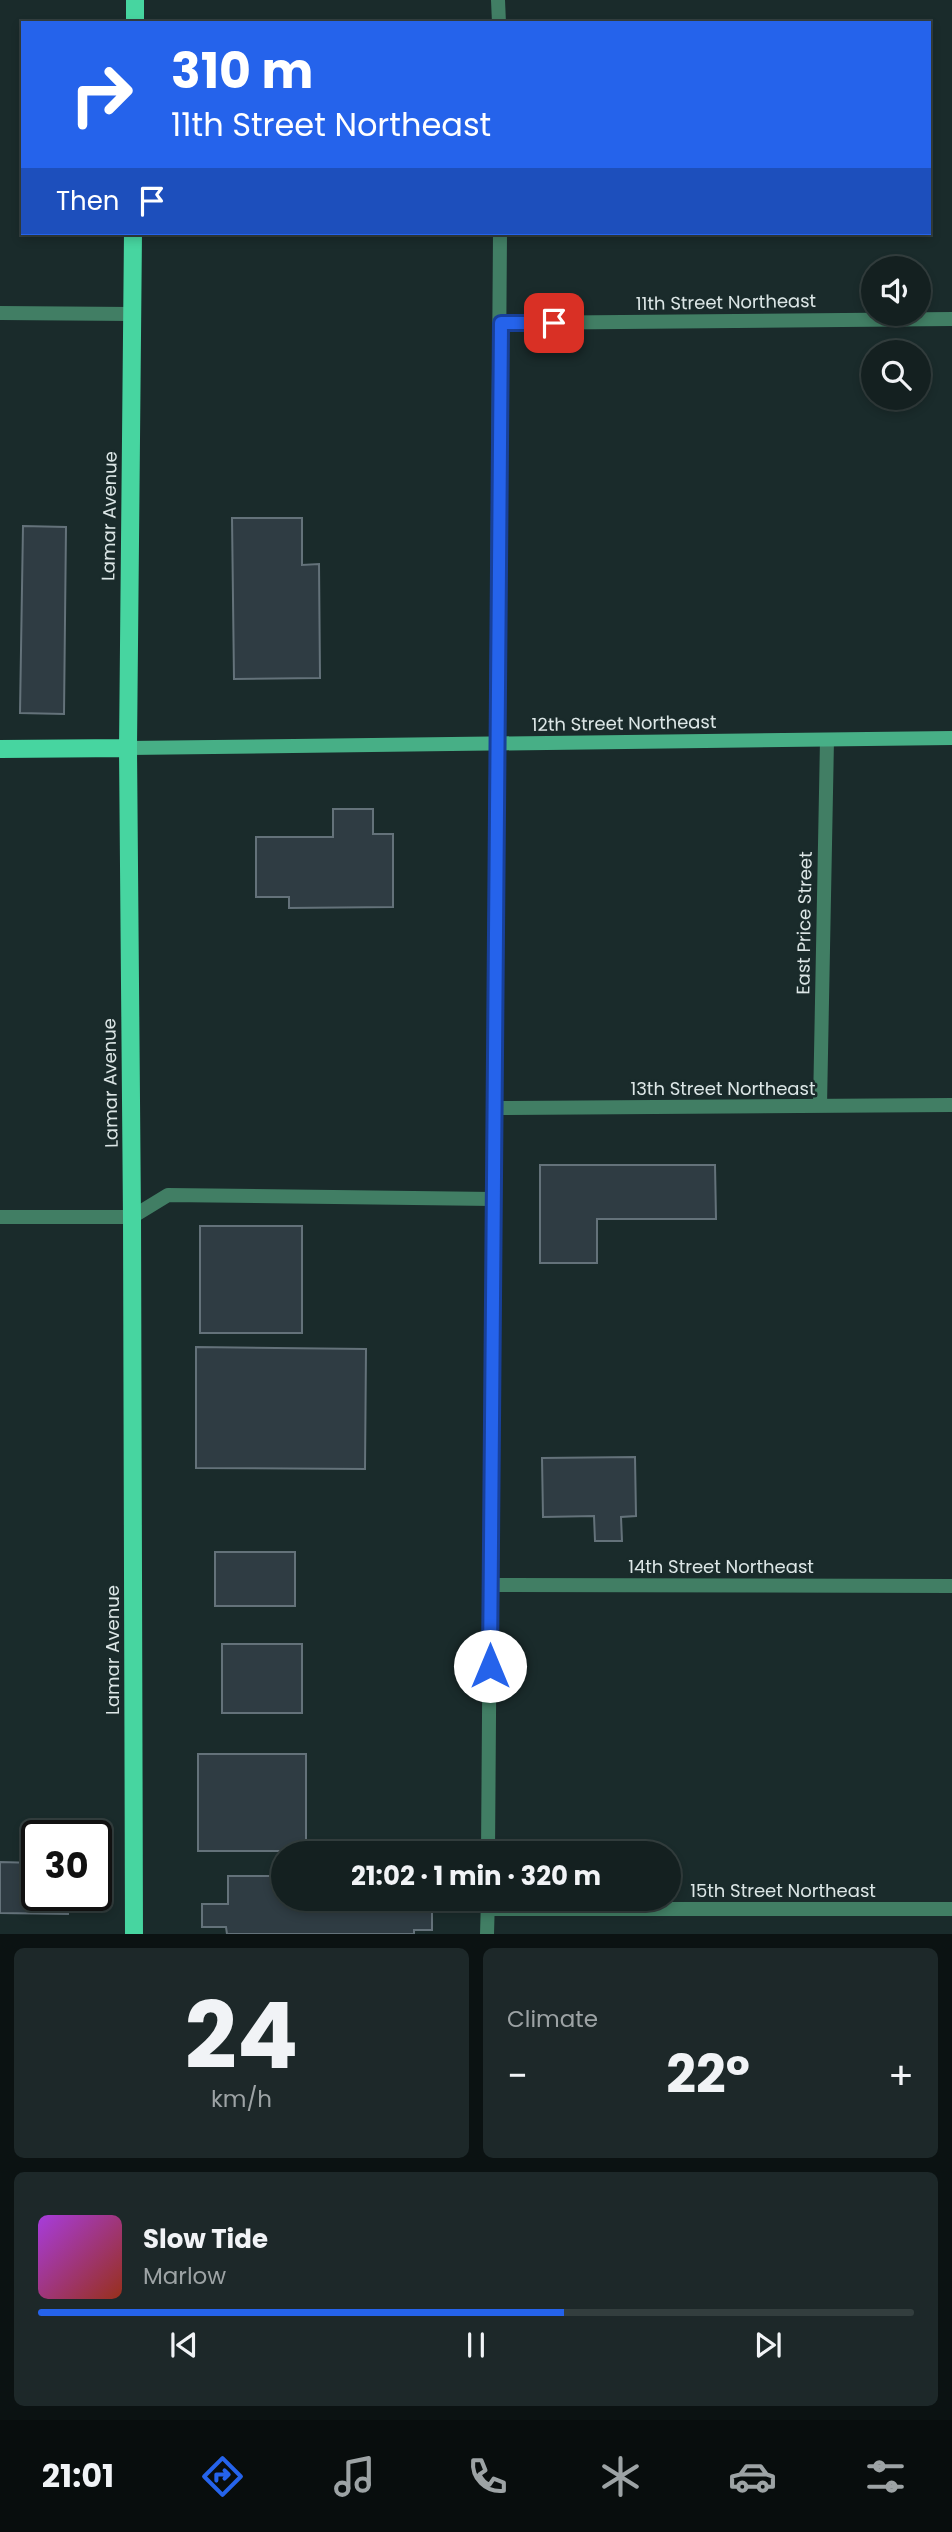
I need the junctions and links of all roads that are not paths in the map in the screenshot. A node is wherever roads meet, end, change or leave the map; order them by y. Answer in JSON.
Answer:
{"nodes":[{"id":1,"x":135,"y":0,"type":"edge"},
{"id":2,"x":498,"y":0,"type":"edge"},
{"id":3,"x":135,"y":21,"type":"edge"},
{"id":4,"x":499,"y":21,"type":"edge"},
{"id":5,"x":133,"y":235,"type":"edge"},
{"id":6,"x":500,"y":235,"type":"edge"},
{"id":7,"x":0,"y":313,"type":"edge"},
{"id":8,"x":132,"y":314,"type":"junction"},
{"id":9,"x":952,"y":319,"type":"edge"},
{"id":10,"x":501,"y":323,"type":"junction"},
{"id":11,"x":952,"y":738,"type":"edge"},
{"id":12,"x":827,"y":740,"type":"junction"},
{"id":13,"x":498,"y":744,"type":"junction"},
{"id":14,"x":128,"y":748,"type":"junction"},
{"id":15,"x":0,"y":749,"type":"edge"},
{"id":16,"x":952,"y":1105,"type":"edge"},
{"id":17,"x":820,"y":1106,"type":"junction"},
{"id":18,"x":494,"y":1108,"type":"junction"},
{"id":19,"x":493,"y":1199,"type":"junction"},
{"id":20,"x":0,"y":1217,"type":"edge"},
{"id":21,"x":132,"y":1217,"type":"junction"},
{"id":22,"x":490,"y":1585,"type":"junction"},
{"id":23,"x":952,"y":1586,"type":"edge"},
{"id":24,"x":488,"y":1841,"type":"edge"},
{"id":25,"x":681,"y":1906,"type":"edge"},
{"id":26,"x":952,"y":1909,"type":"edge"},
{"id":27,"x":487,"y":1911,"type":"edge"},
{"id":28,"x":134,"y":1934,"type":"edge"},
{"id":29,"x":487,"y":1934,"type":"edge"}],
"edges":[{"from":1,"to":3,"type":"main road"},
{"from":2,"to":4,"type":"street"},
{"from":5,"to":8,"type":"main road","name":"Lamar Avenue"},
{"from":6,"to":10,"type":"street"},
{"from":7,"to":8,"type":"street"},
{"from":8,"to":14,"type":"main road","name":"Lamar Avenue"},
{"from":9,"to":10,"type":"street","name":"11th Street Northeast"},
{"from":10,"to":13,"type":"street"},
{"from":11,"to":12,"type":"street","name":"12th Street Northeast"},
{"from":12,"to":13,"type":"street","name":"12th Street Northeast"},
{"from":12,"to":17,"type":"street","name":"East Price Street"},
{"from":13,"to":14,"type":"street","name":"12th Street Northeast"},
{"from":13,"to":18,"type":"street"},
{"from":14,"to":15,"type":"main road"},
{"from":14,"to":21,"type":"main road","name":"Lamar Avenue"},
{"from":16,"to":17,"type":"street","name":"13th Street Northeast"},
{"from":17,"to":18,"type":"street","name":"13th Street Northeast"},
{"from":18,"to":19,"type":"street"},
{"from":19,"to":21,"type":"street"},
{"from":19,"to":22,"type":"street"},
{"from":20,"to":21,"type":"street"},
{"from":21,"to":28,"type":"main road","name":"Lamar Avenue"},
{"from":22,"to":23,"type":"street","name":"14th Street Northeast"},
{"from":22,"to":24,"type":"street"},
{"from":25,"to":26,"type":"street","name":"15th Street Northeast"},
{"from":27,"to":29,"type":"street"}]}
